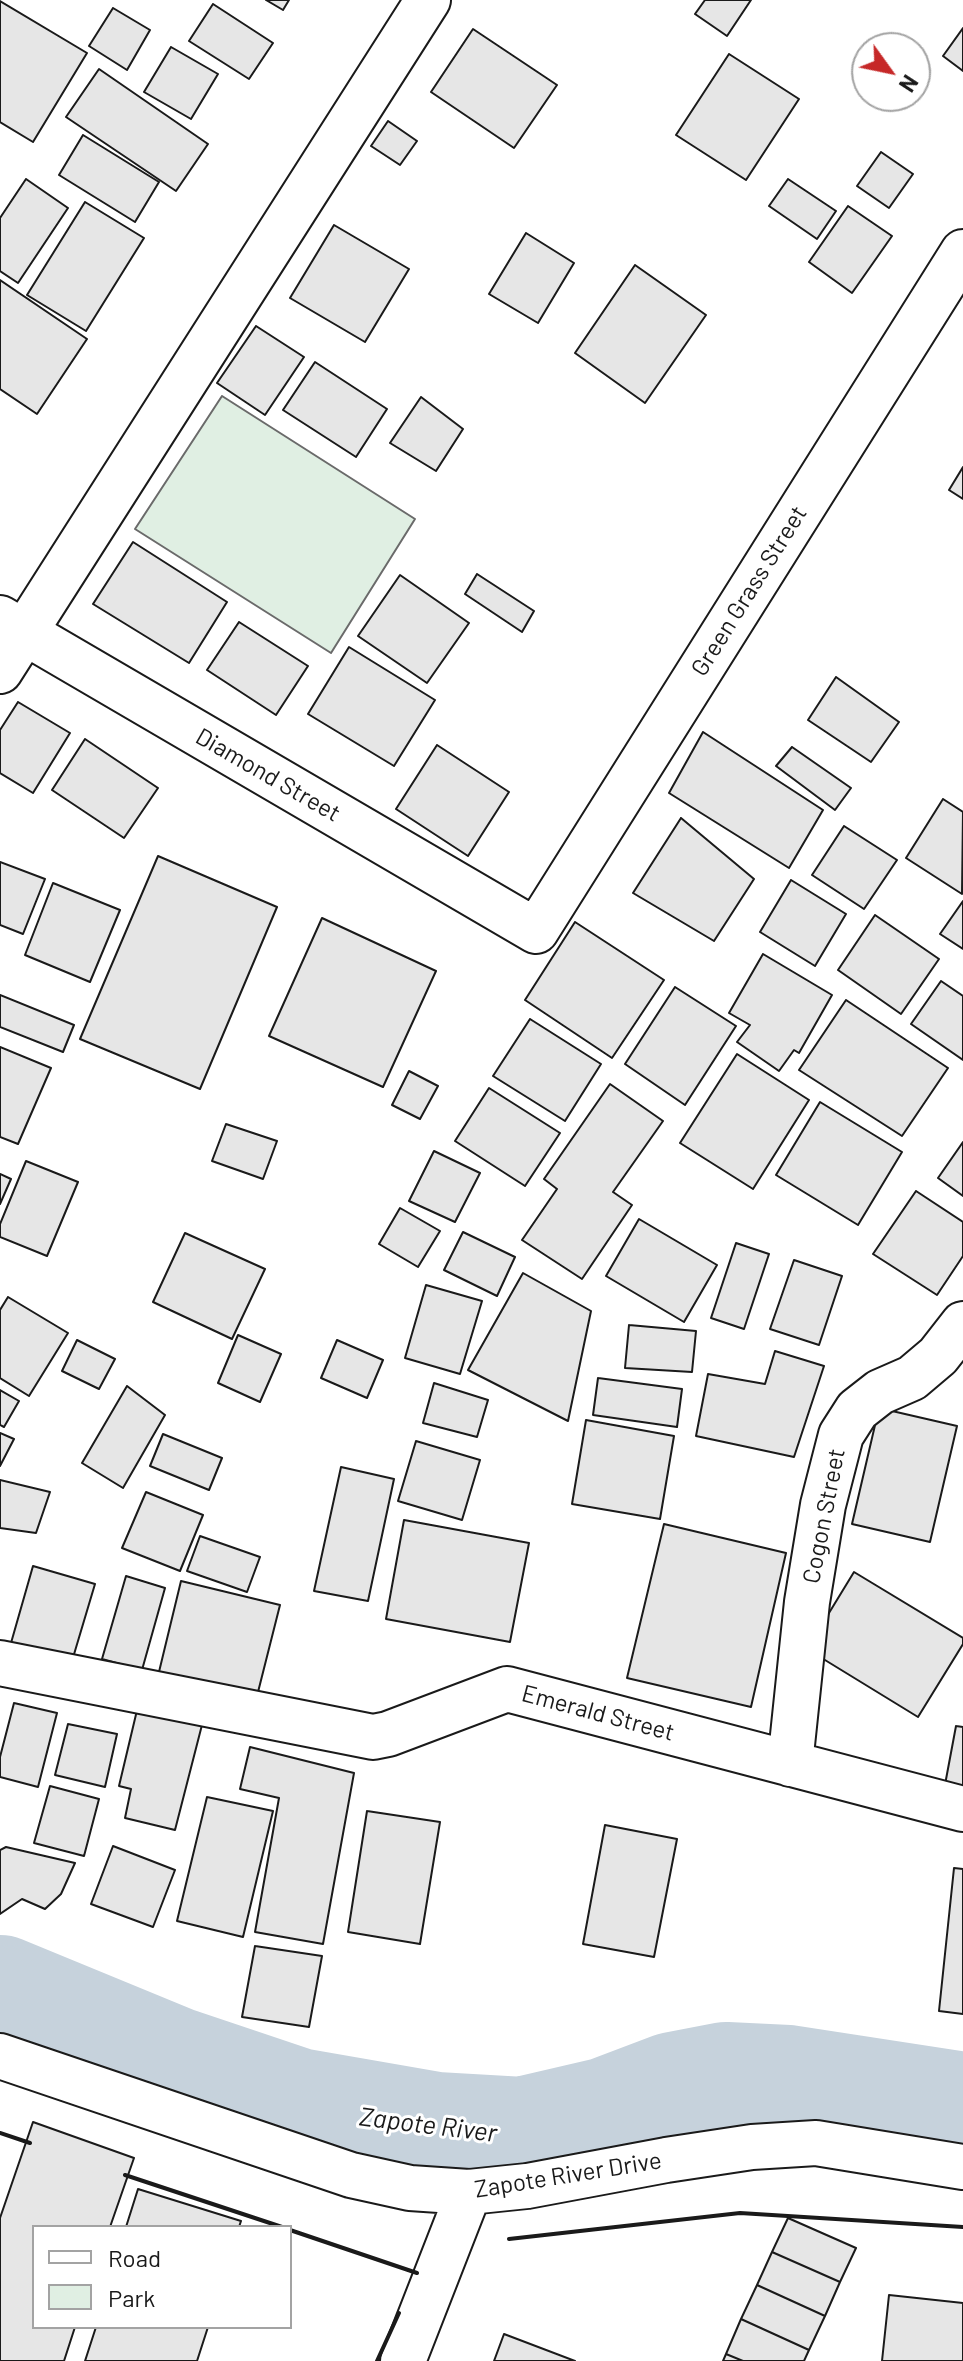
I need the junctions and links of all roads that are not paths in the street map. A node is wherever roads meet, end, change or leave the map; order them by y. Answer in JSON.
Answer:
{"nodes":[{"id":1,"x":428,"y":0,"type":"edge"},
{"id":2,"x":963,"y":252,"type":"edge"},
{"id":3,"x":12,"y":625,"type":"edge"},
{"id":4,"x":0,"y":671,"type":"edge"},
{"id":5,"x":536,"y":931,"type":"joint"},
{"id":6,"x":963,"y":1324,"type":"edge"},
{"id":7,"x":0,"y":1663,"type":"edge"},
{"id":8,"x":790,"y":1764,"type":"junction"},
{"id":9,"x":963,"y":1809,"type":"edge"},
{"id":10,"x":0,"y":2056,"type":"edge"},
{"id":11,"x":963,"y":2167,"type":"edge"},
{"id":12,"x":469,"y":2192,"type":"junction"},
{"id":13,"x":403,"y":2361,"type":"edge"}],
"edges":[{"from":1,"to":3,"type":"street"},
{"from":2,"to":5,"type":"street","name":"Green Grass Street"},
{"from":3,"to":4,"type":"street"},
{"from":3,"to":5,"type":"street","name":"Diamond Street"},
{"from":6,"to":8,"type":"street","name":"Cogon Street"},
{"from":7,"to":8,"type":"street","name":"Emerald Street"},
{"from":8,"to":9,"type":"street","name":"Emerald Street"},
{"from":10,"to":12,"type":"street","name":"Zapote River Drive"},
{"from":11,"to":12,"type":"street","name":"Zapote River Drive"},
{"from":12,"to":13,"type":"street"}]}
